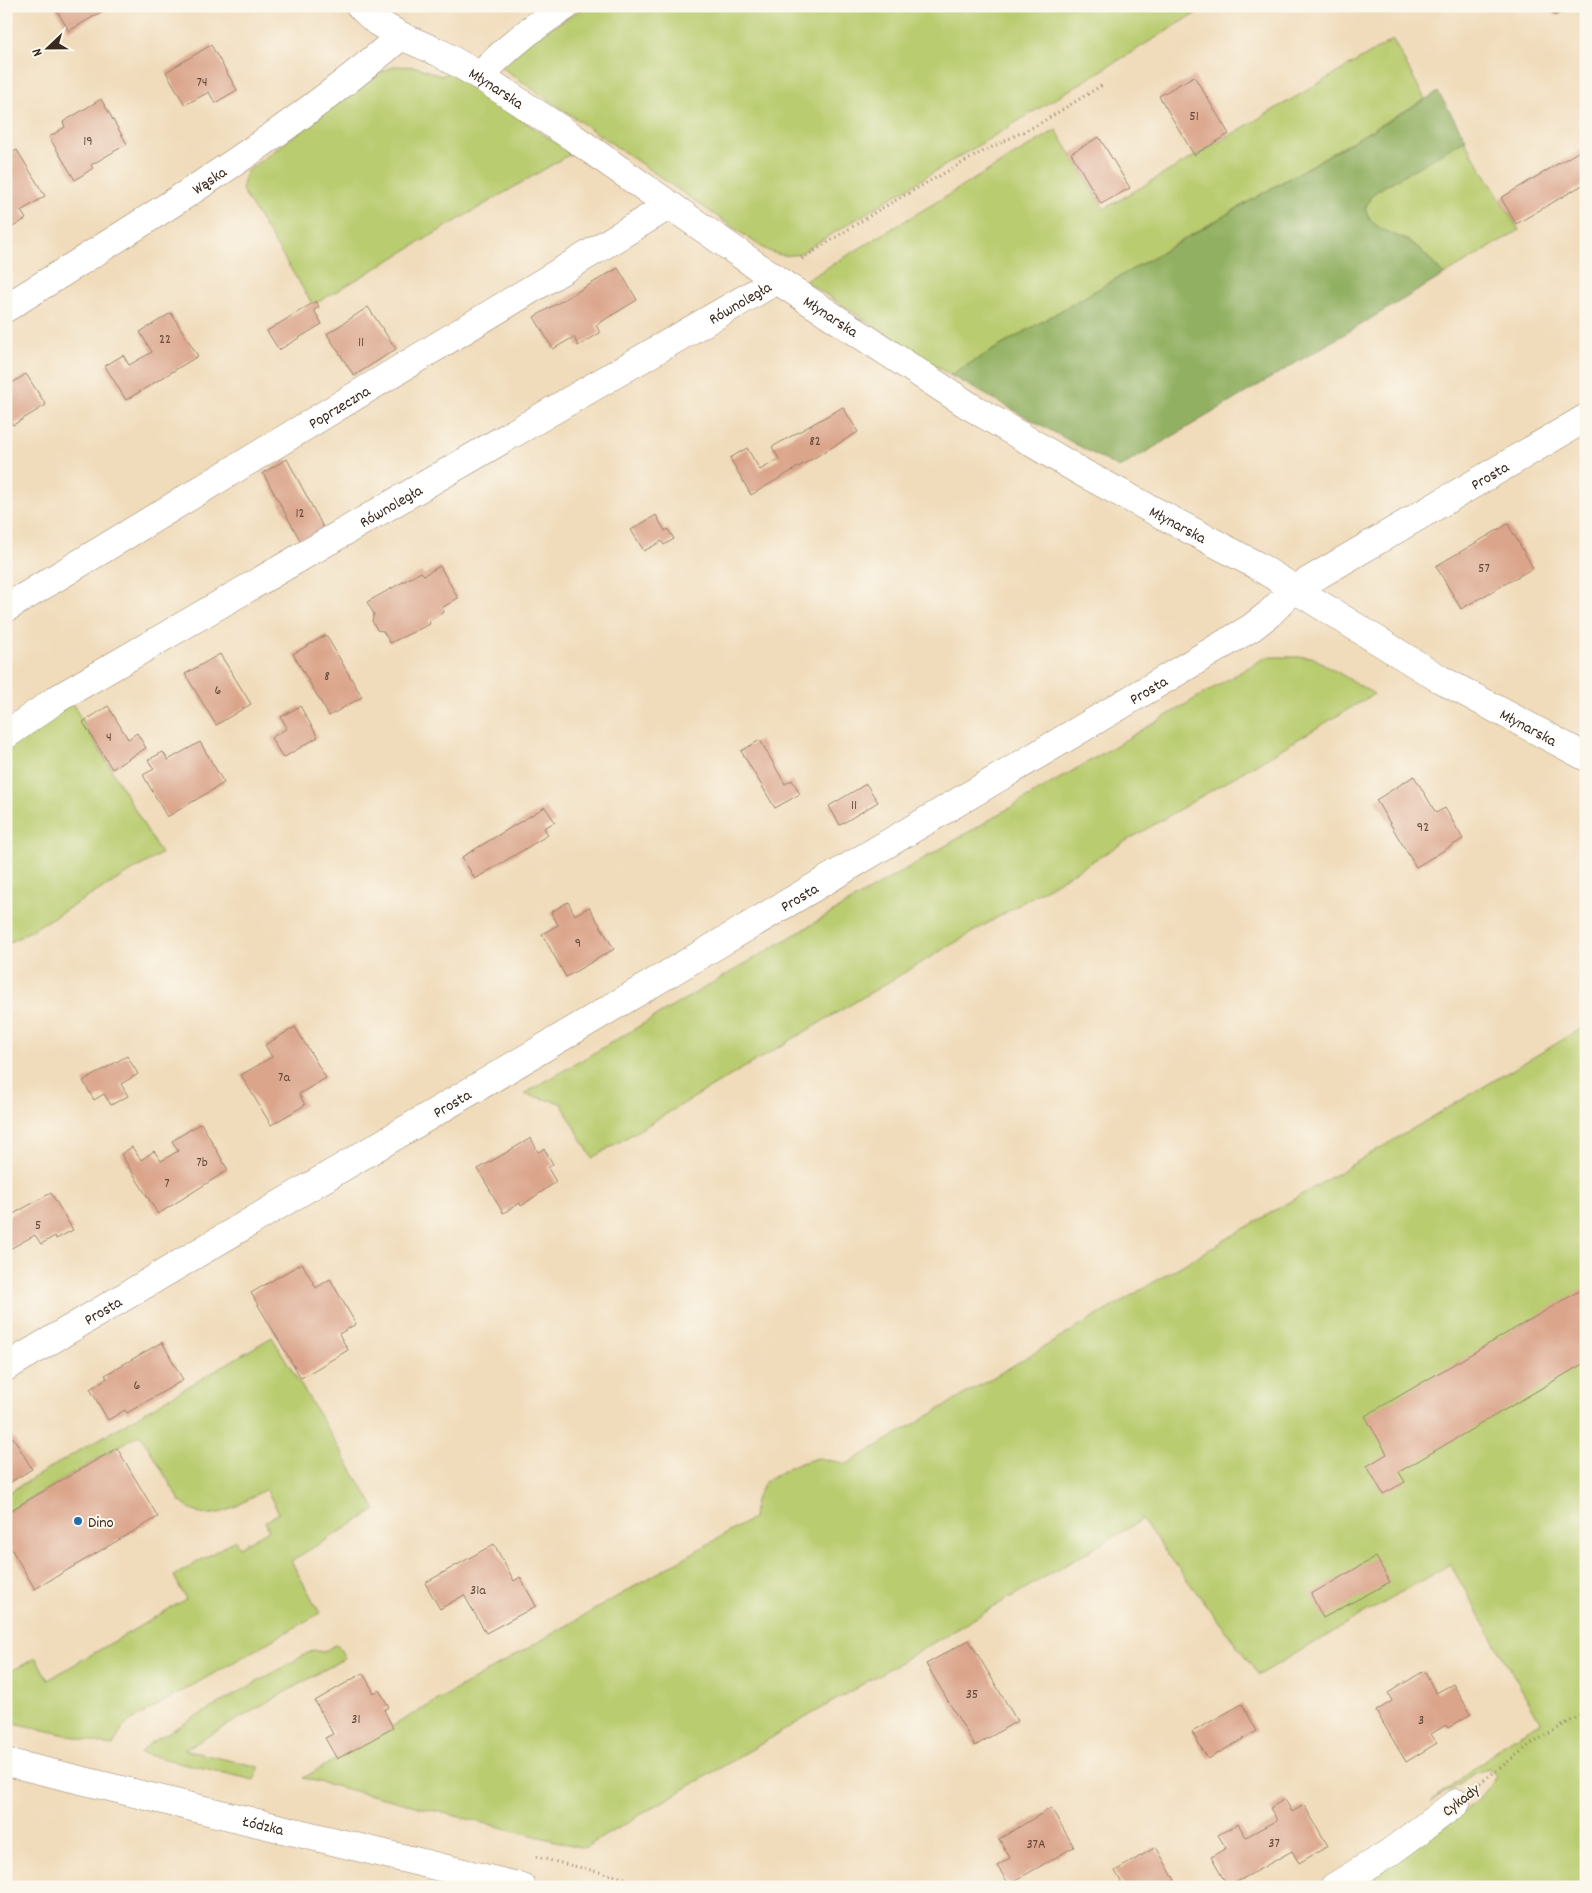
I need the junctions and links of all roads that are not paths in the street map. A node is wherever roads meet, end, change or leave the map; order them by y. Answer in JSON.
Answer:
{"nodes":[{"id":1,"x":360,"y":6,"type":"edge"},
{"id":2,"x":566,"y":6,"type":"edge"},
{"id":3,"x":401,"y":36,"type":"junction"},
{"id":4,"x":480,"y":76,"type":"junction"},
{"id":5,"x":670,"y":206,"type":"junction"},
{"id":6,"x":777,"y":280,"type":"junction"},
{"id":7,"x":6,"y":308,"type":"edge"},
{"id":8,"x":1586,"y":418,"type":"edge"},
{"id":9,"x":1293,"y":590,"type":"junction"},
{"id":10,"x":6,"y":608,"type":"edge"},
{"id":11,"x":6,"y":735,"type":"edge"},
{"id":12,"x":1586,"y":757,"type":"edge"},
{"id":13,"x":6,"y":1366,"type":"edge"},
{"id":14,"x":6,"y":1762,"type":"edge"},
{"id":15,"x":1456,"y":1803,"type":"road end"},
{"id":16,"x":522,"y":1887,"type":"edge"},
{"id":17,"x":1334,"y":1887,"type":"edge"}],
"edges":[{"from":1,"to":3,"type":"street","name":"Młynarska"},
{"from":2,"to":4,"type":"street"},
{"from":3,"to":4,"type":"street","name":"Młynarska"},
{"from":3,"to":7,"type":"street","name":"Wąska"},
{"from":4,"to":5,"type":"street","name":"Młynarska"},
{"from":5,"to":6,"type":"street","name":"Młynarska"},
{"from":5,"to":10,"type":"street","name":"Poprzeczna"},
{"from":6,"to":9,"type":"street","name":"Młynarska"},
{"from":6,"to":11,"type":"street","name":"Równoległa"},
{"from":8,"to":9,"type":"street","name":"Prosta"},
{"from":9,"to":12,"type":"street","name":"Młynarska"},
{"from":9,"to":13,"type":"street","name":"Prosta"},
{"from":14,"to":16,"type":"street","name":"Łódzka"},
{"from":15,"to":17,"type":"street","name":"Cykady"}]}
